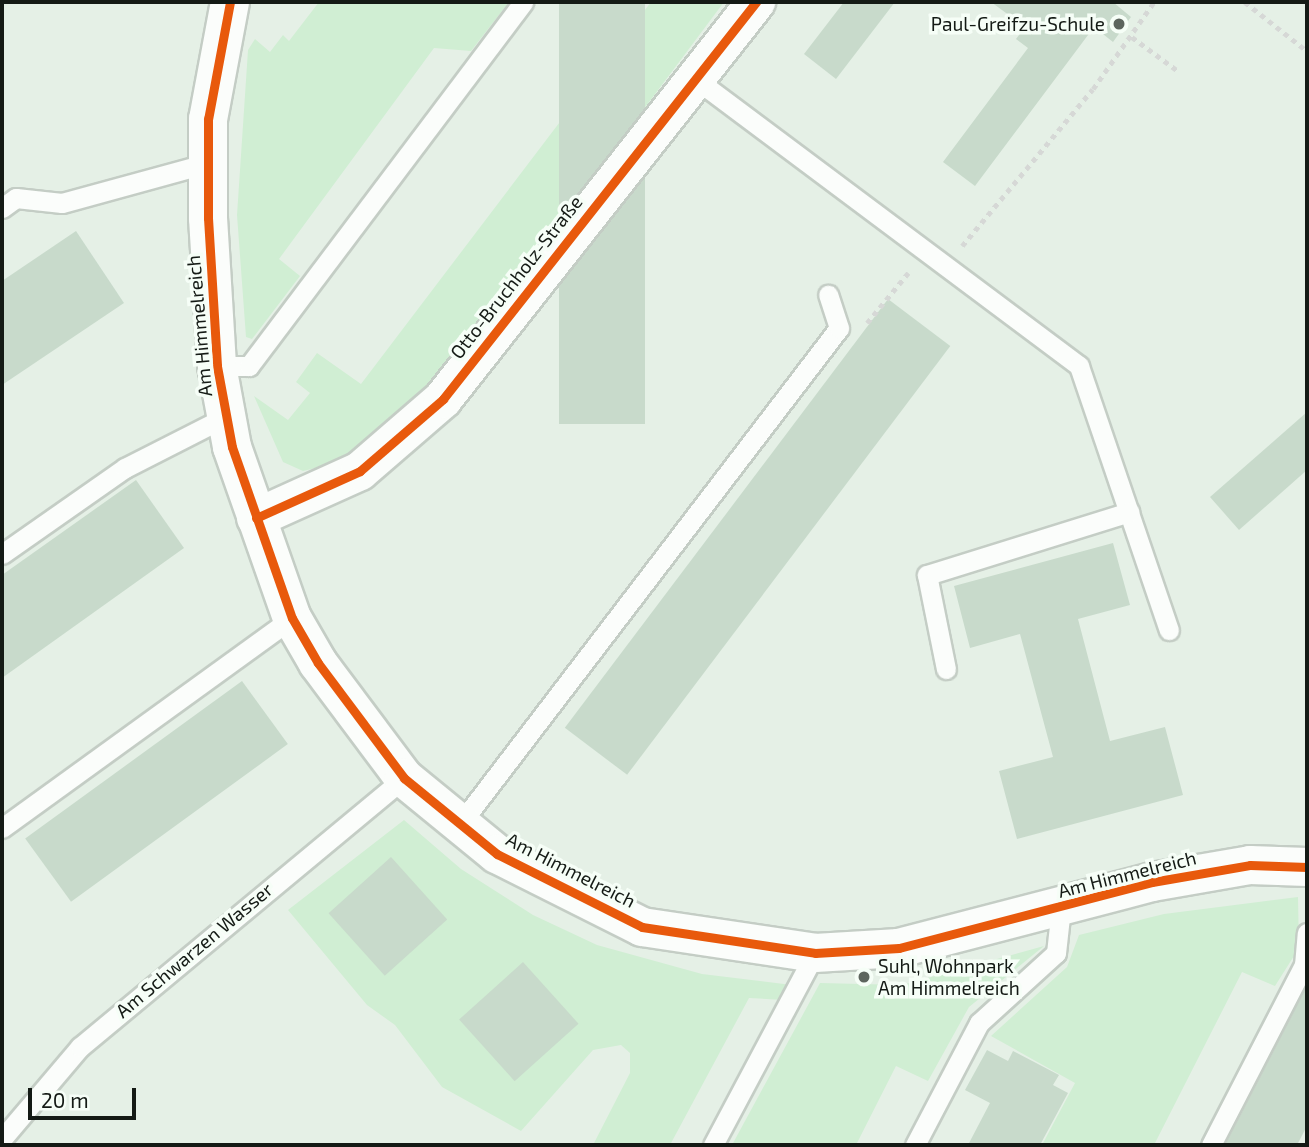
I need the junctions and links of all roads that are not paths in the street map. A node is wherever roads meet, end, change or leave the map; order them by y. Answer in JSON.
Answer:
{"nodes":[{"id":1,"x":523,"y":2,"type":"edge"},
{"id":2,"x":755,"y":2,"type":"edge"},
{"id":3,"x":233,"y":5,"type":"edge"},
{"id":4,"x":693,"y":77,"type":"junction"},
{"id":5,"x":208,"y":163,"type":"junction"},
{"id":6,"x":2,"y":208,"type":"edge"},
{"id":7,"x":828,"y":295,"type":"dead end"},
{"id":8,"x":217,"y":366,"type":"junction"},
{"id":9,"x":225,"y":417,"type":"junction"},
{"id":10,"x":1129,"y":512,"type":"junction"},
{"id":11,"x":256,"y":518,"type":"junction"},
{"id":12,"x":2,"y":554,"type":"edge"},
{"id":13,"x":292,"y":618,"type":"junction"},
{"id":14,"x":1169,"y":630,"type":"dead end"},
{"id":15,"x":946,"y":668,"type":"dead end"},
{"id":16,"x":404,"y":778,"type":"junction"},
{"id":17,"x":460,"y":824,"type":"junction"},
{"id":18,"x":2,"y":828,"type":"edge"},
{"id":19,"x":1307,"y":867,"type":"edge"},
{"id":20,"x":1061,"y":908,"type":"junction"},
{"id":21,"x":1307,"y":933,"type":"edge"},
{"id":22,"x":814,"y":953,"type":"junction"},
{"id":23,"x":22,"y":1111,"type":"junction"},
{"id":24,"x":2,"y":1126,"type":"edge"},
{"id":25,"x":2,"y":1139,"type":"edge"},
{"id":26,"x":713,"y":1145,"type":"edge"},
{"id":27,"x":915,"y":1145,"type":"edge"},
{"id":28,"x":1210,"y":1145,"type":"edge"}],
"edges":[{"from":1,"to":8,"type":"lane","name":"Am Himmelreich"},
{"from":2,"to":4,"type":"street","name":"Otto-Bruchholz-Straße"},
{"from":3,"to":5,"type":"street","name":"Am Himmelreich"},
{"from":4,"to":10,"type":"lane"},
{"from":4,"to":11,"type":"street","name":"Otto-Bruchholz-Straße"},
{"from":5,"to":6,"type":"lane"},
{"from":5,"to":8,"type":"street","name":"Am Himmelreich"},
{"from":7,"to":17,"type":"lane"},
{"from":8,"to":9,"type":"street","name":"Am Himmelreich"},
{"from":9,"to":11,"type":"street","name":"Am Himmelreich"},
{"from":9,"to":12,"type":"lane","name":"Am Himmelreich"},
{"from":10,"to":14,"type":"lane"},
{"from":10,"to":15,"type":"lane"},
{"from":11,"to":13,"type":"street","name":"Am Himmelreich"},
{"from":13,"to":16,"type":"street","name":"Am Himmelreich"},
{"from":13,"to":18,"type":"lane"},
{"from":16,"to":17,"type":"street","name":"Am Himmelreich"},
{"from":16,"to":23,"type":"lane","name":"Am Schwarzen Wasser"},
{"from":17,"to":22,"type":"street","name":"Am Himmelreich"},
{"from":19,"to":20,"type":"street","name":"Am Himmelreich"},
{"from":20,"to":22,"type":"street","name":"Am Himmelreich"},
{"from":20,"to":27,"type":"lane","name":"Am Himmelreich"},
{"from":21,"to":28,"type":"lane"},
{"from":22,"to":26,"type":"lane"},
{"from":23,"to":24,"type":"lane"},
{"from":23,"to":25,"type":"lane","name":"Am Schwarzen Wasser"}]}
